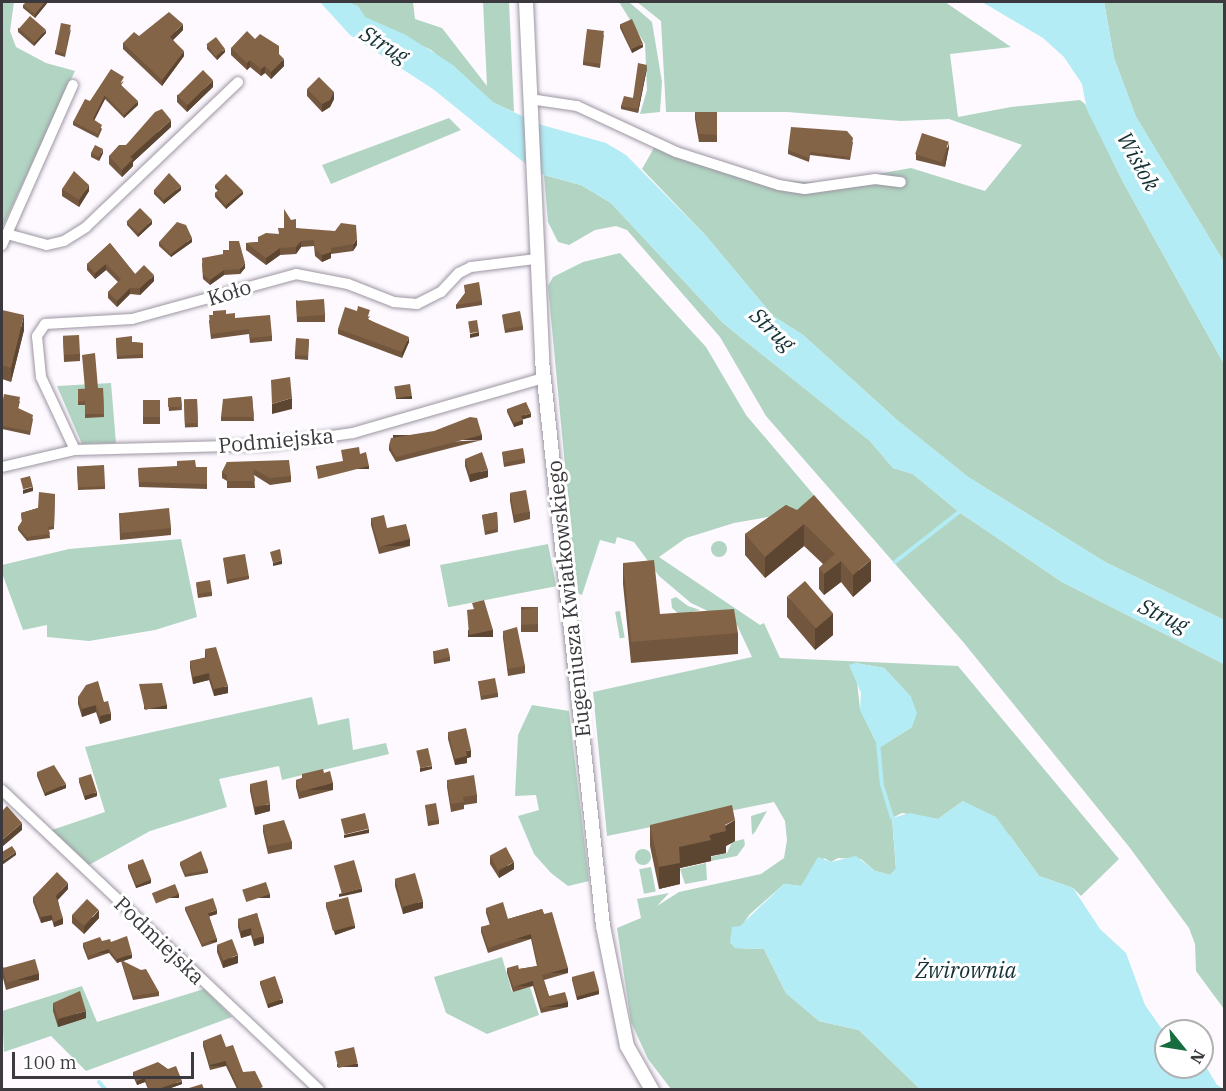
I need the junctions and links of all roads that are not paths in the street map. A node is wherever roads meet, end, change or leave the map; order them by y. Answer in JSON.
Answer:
{"nodes":[{"id":1,"x":526,"y":2,"type":"edge"},
{"id":2,"x":238,"y":82,"type":"dead end"},
{"id":3,"x":74,"y":85,"type":"dead end"},
{"id":4,"x":530,"y":99,"type":"junction"},
{"id":5,"x":901,"y":182,"type":"dead end"},
{"id":6,"x":7,"y":234,"type":"junction"},
{"id":7,"x":2,"y":245,"type":"edge"},
{"id":8,"x":535,"y":259,"type":"junction"},
{"id":9,"x":544,"y":378,"type":"junction"},
{"id":10,"x":75,"y":450,"type":"junction"},
{"id":11,"x":2,"y":467,"type":"edge"},
{"id":12,"x":2,"y":790,"type":"edge"},
{"id":13,"x":319,"y":1089,"type":"edge"},
{"id":14,"x":652,"y":1089,"type":"edge"}],
"edges":[{"from":1,"to":4,"type":"street","name":"Eugeniusza Kwiatkowskiego"},
{"from":2,"to":6,"type":"street"},
{"from":3,"to":6,"type":"street"},
{"from":4,"to":5,"type":"street"},
{"from":4,"to":8,"type":"street","name":"Eugeniusza Kwiatkowskiego"},
{"from":6,"to":7,"type":"street"},
{"from":8,"to":9,"type":"street","name":"Eugeniusza Kwiatkowskiego"},
{"from":8,"to":10,"type":"street","name":"Koło"},
{"from":9,"to":10,"type":"street","name":"Podmiejska"},
{"from":9,"to":14,"type":"street","name":"Eugeniusza Kwiatkowskiego"},
{"from":10,"to":11,"type":"street","name":"Podmiejska"},
{"from":12,"to":13,"type":"street","name":"Podmiejska"}]}
